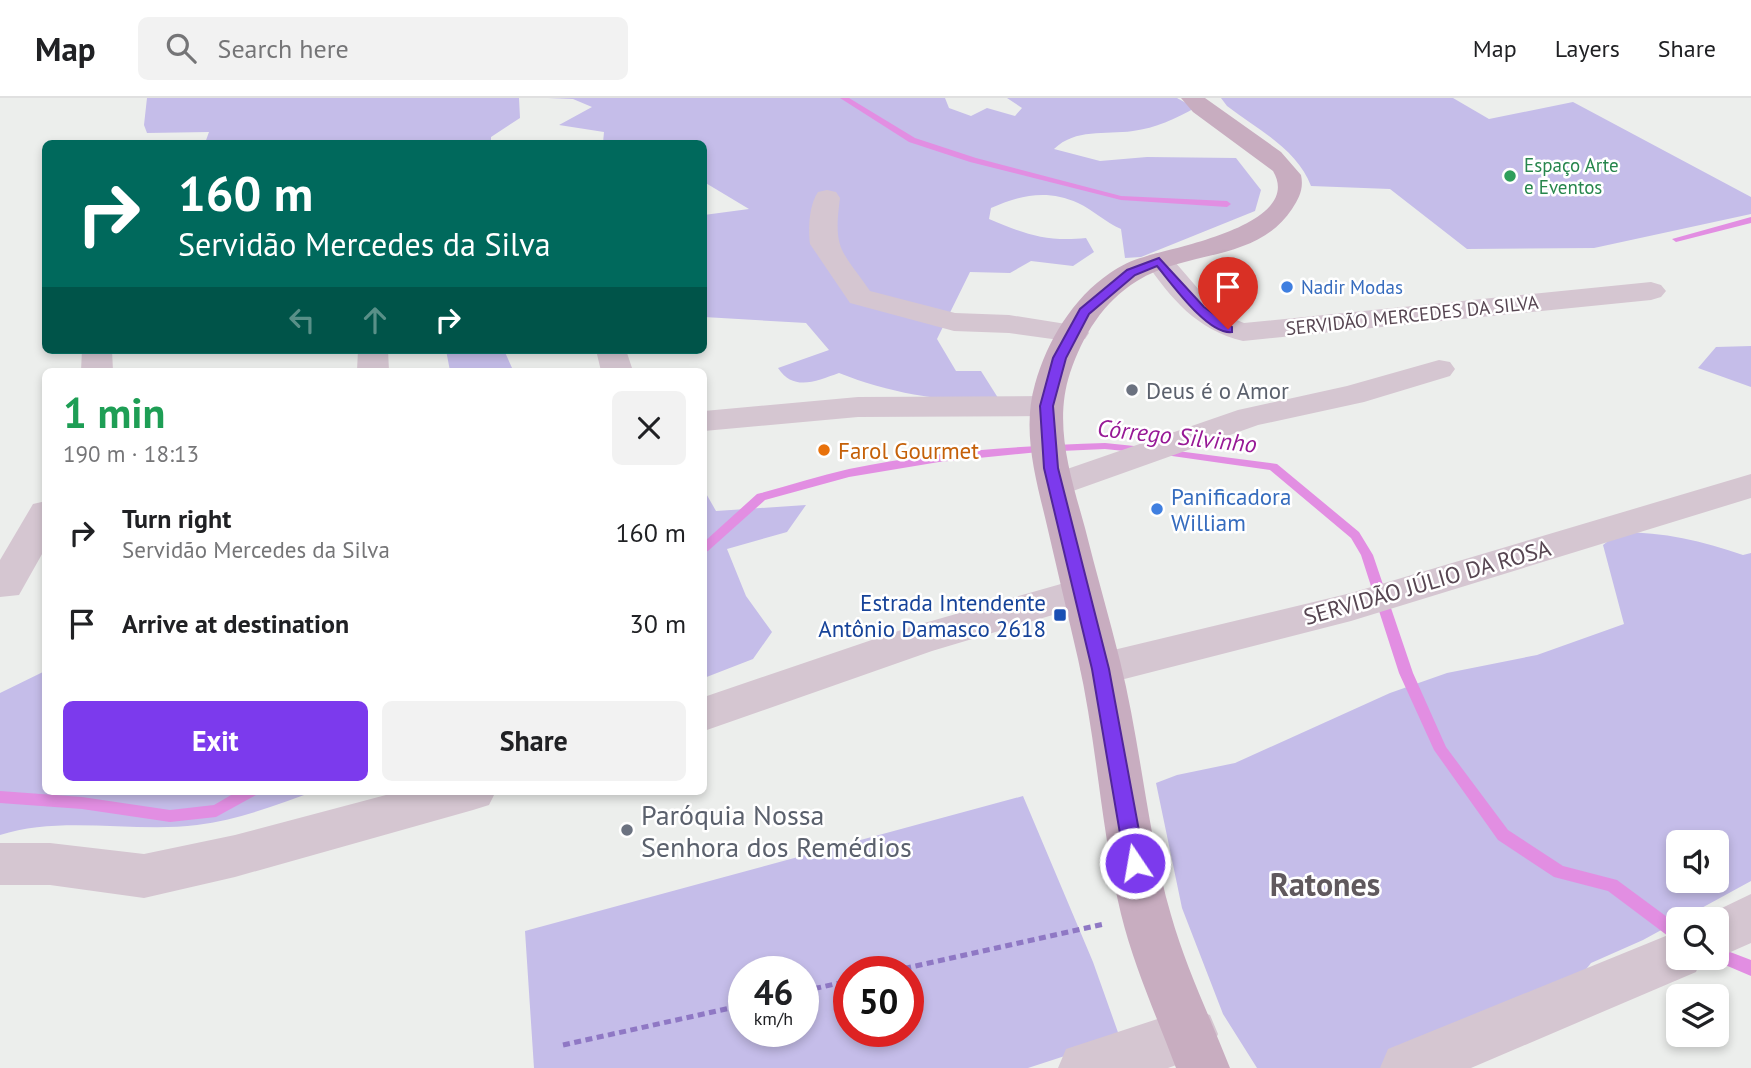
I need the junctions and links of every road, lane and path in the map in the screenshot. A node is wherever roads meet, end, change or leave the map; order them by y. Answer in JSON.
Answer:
{"nodes":[{"id":1,"x":1192,"y":98,"type":"edge"},
{"id":2,"x":827,"y":198,"type":"dead end"},
{"id":3,"x":1159,"y":261,"type":"junction"},
{"id":4,"x":1651,"y":291,"type":"dead end"},
{"id":5,"x":1074,"y":333,"type":"junction"},
{"id":6,"x":1439,"y":369,"type":"dead end"},
{"id":7,"x":707,"y":421,"type":"edge"},
{"id":8,"x":1050,"y":449,"type":"junction"},
{"id":9,"x":1751,"y":486,"type":"edge"},
{"id":10,"x":42,"y":520,"type":"edge"},
{"id":11,"x":42,"y":575,"type":"edge"},
{"id":12,"x":3,"y":587,"type":"edge"},
{"id":13,"x":1082,"y":592,"type":"junction"},
{"id":14,"x":1101,"y":669,"type":"junction"},
{"id":15,"x":707,"y":713,"type":"edge"},
{"id":16,"x":458,"y":795,"type":"edge"},
{"id":17,"x":0,"y":864,"type":"edge"},
{"id":18,"x":1146,"y":915,"type":"junction"},
{"id":19,"x":1666,"y":957,"type":"edge"},
{"id":20,"x":924,"y":964,"type":"edge"},
{"id":21,"x":728,"y":1009,"type":"edge"},
{"id":22,"x":563,"y":1045,"type":"dead end"},
{"id":23,"x":1197,"y":1051,"type":"edge"},
{"id":24,"x":1085,"y":1068,"type":"edge"},
{"id":25,"x":1406,"y":1068,"type":"edge"}],
"edges":[{"from":1,"to":3,"type":"main road"},
{"from":2,"to":5,"type":"street"},
{"from":3,"to":4,"type":"street","name":"SERVIDÃO MERCEDES DA SILVA"},
{"from":3,"to":5,"type":"main road"},
{"from":5,"to":8,"type":"main road"},
{"from":6,"to":8,"type":"street"},
{"from":7,"to":8,"type":"street"},
{"from":8,"to":13,"type":"main road"},
{"from":9,"to":14,"type":"street","name":"SERVIDÃO JÚLIO DA ROSA"},
{"from":10,"to":12,"type":"street"},
{"from":11,"to":12,"type":"street"},
{"from":13,"to":14,"type":"main road"},
{"from":13,"to":15,"type":"street"},
{"from":14,"to":18,"type":"main road"},
{"from":16,"to":17,"type":"street"},
{"from":18,"to":20,"type":"path"},
{"from":18,"to":23,"type":"main road"},
{"from":19,"to":25,"type":"street"},
{"from":21,"to":22,"type":"path"},
{"from":23,"to":24,"type":"street"}]}
